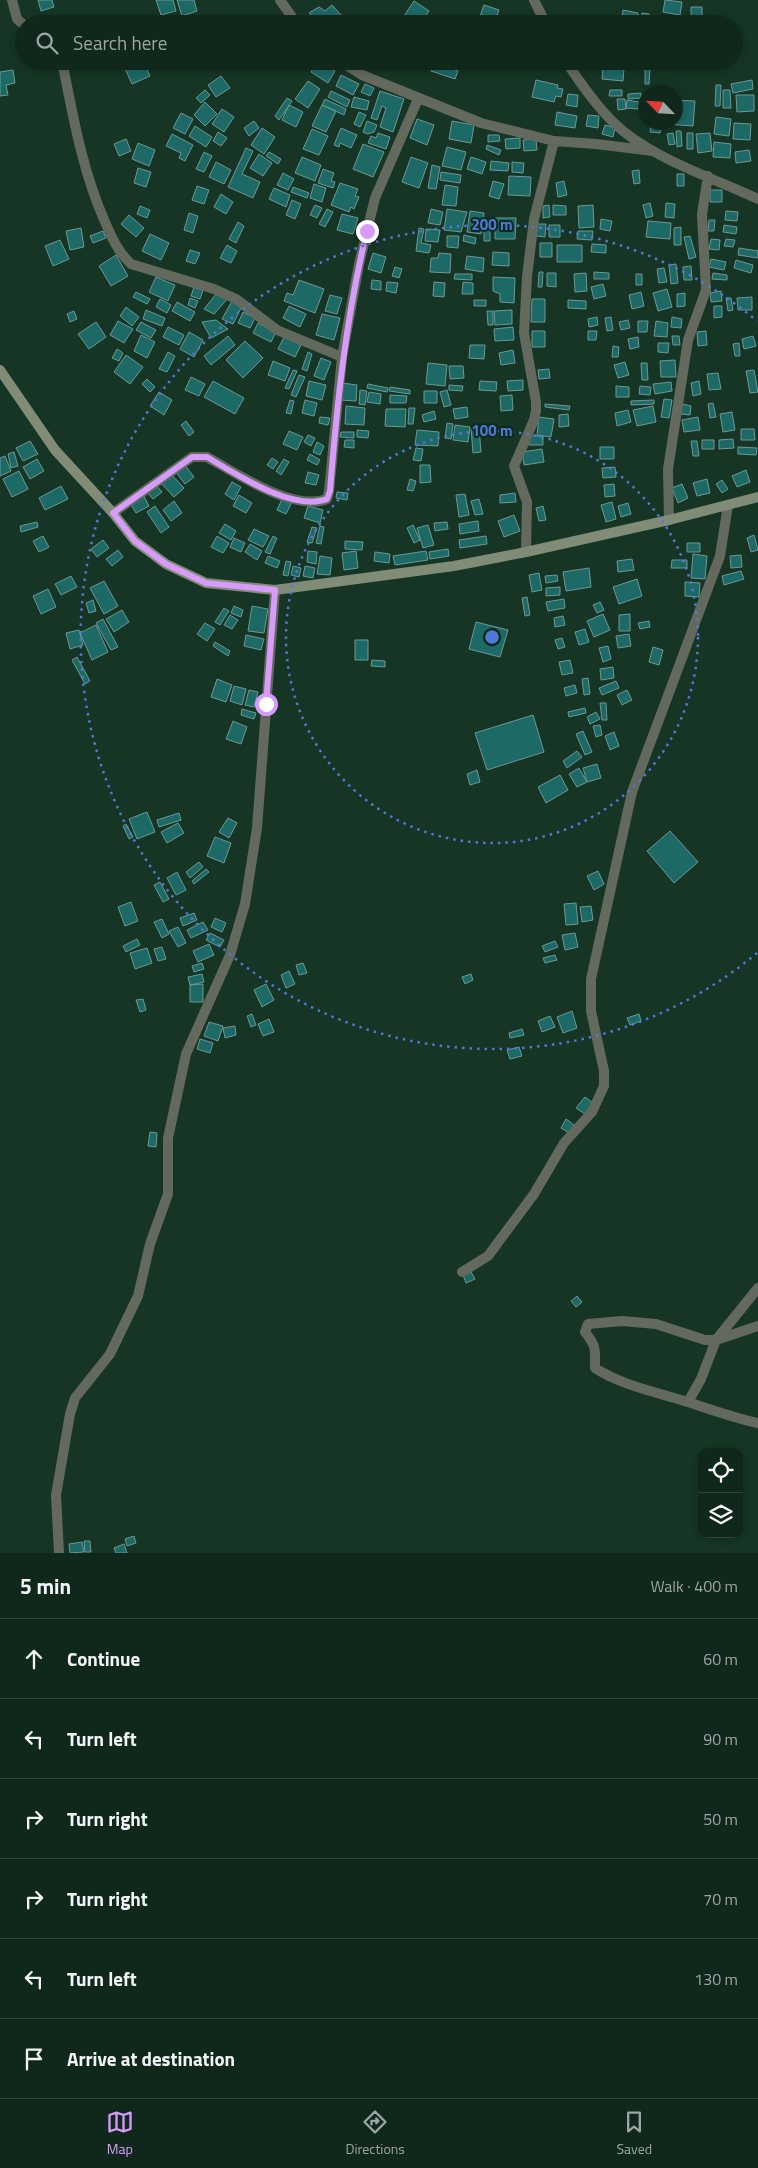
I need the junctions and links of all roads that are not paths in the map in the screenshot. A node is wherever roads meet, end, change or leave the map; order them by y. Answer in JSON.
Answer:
{"nodes":[{"id":1,"x":12,"y":0,"type":"edge"},
{"id":2,"x":534,"y":0,"type":"edge"},
{"id":3,"x":283,"y":1,"type":"edge"},
{"id":4,"x":16,"y":15,"type":"edge"},
{"id":5,"x":292,"y":15,"type":"edge"},
{"id":6,"x":542,"y":15,"type":"edge"},
{"id":7,"x":64,"y":70,"type":"edge"},
{"id":8,"x":354,"y":70,"type":"edge"},
{"id":9,"x":571,"y":70,"type":"edge"},
{"id":10,"x":418,"y":99,"type":"junction"},
{"id":11,"x":554,"y":141,"type":"junction"},
{"id":12,"x":653,"y":151,"type":"junction"},
{"id":13,"x":708,"y":176,"type":"junction"},
{"id":14,"x":758,"y":199,"type":"edge"},
{"id":15,"x":342,"y":357,"type":"junction"},
{"id":16,"x":0,"y":370,"type":"edge"},
{"id":17,"x":757,"y":495,"type":"edge"},
{"id":18,"x":728,"y":505,"type":"junction"},
{"id":19,"x":113,"y":513,"type":"junction"},
{"id":20,"x":669,"y":520,"type":"junction"},
{"id":21,"x":526,"y":552,"type":"junction"},
{"id":22,"x":275,"y":590,"type":"junction"},
{"id":23,"x":462,"y":1272,"type":"dead end"},
{"id":24,"x":758,"y":1288,"type":"edge"},
{"id":25,"x":758,"y":1326,"type":"edge"},
{"id":26,"x":716,"y":1340,"type":"junction"},
{"id":27,"x":688,"y":1402,"type":"junction"},
{"id":28,"x":758,"y":1423,"type":"edge"},
{"id":29,"x":60,"y":1553,"type":"edge"}],
"edges":[{"from":1,"to":4,"type":"street"},
{"from":2,"to":6,"type":"street"},
{"from":3,"to":5,"type":"street"},
{"from":7,"to":15,"type":"street"},
{"from":8,"to":10,"type":"street"},
{"from":9,"to":12,"type":"street"},
{"from":10,"to":11,"type":"street"},
{"from":10,"to":15,"type":"street"},
{"from":11,"to":12,"type":"street"},
{"from":11,"to":21,"type":"street"},
{"from":12,"to":13,"type":"street"},
{"from":13,"to":14,"type":"street"},
{"from":13,"to":20,"type":"street"},
{"from":15,"to":19,"type":"street"},
{"from":16,"to":19,"type":"main road"},
{"from":17,"to":18,"type":"main road"},
{"from":18,"to":20,"type":"main road"},
{"from":18,"to":23,"type":"street"},
{"from":19,"to":22,"type":"main road"},
{"from":20,"to":21,"type":"main road"},
{"from":21,"to":22,"type":"main road"},
{"from":22,"to":29,"type":"street"},
{"from":24,"to":26,"type":"street"},
{"from":25,"to":26,"type":"street"},
{"from":26,"to":27,"type":"street"},
{"from":26,"to":27,"type":"street"},
{"from":27,"to":28,"type":"street"}]}
